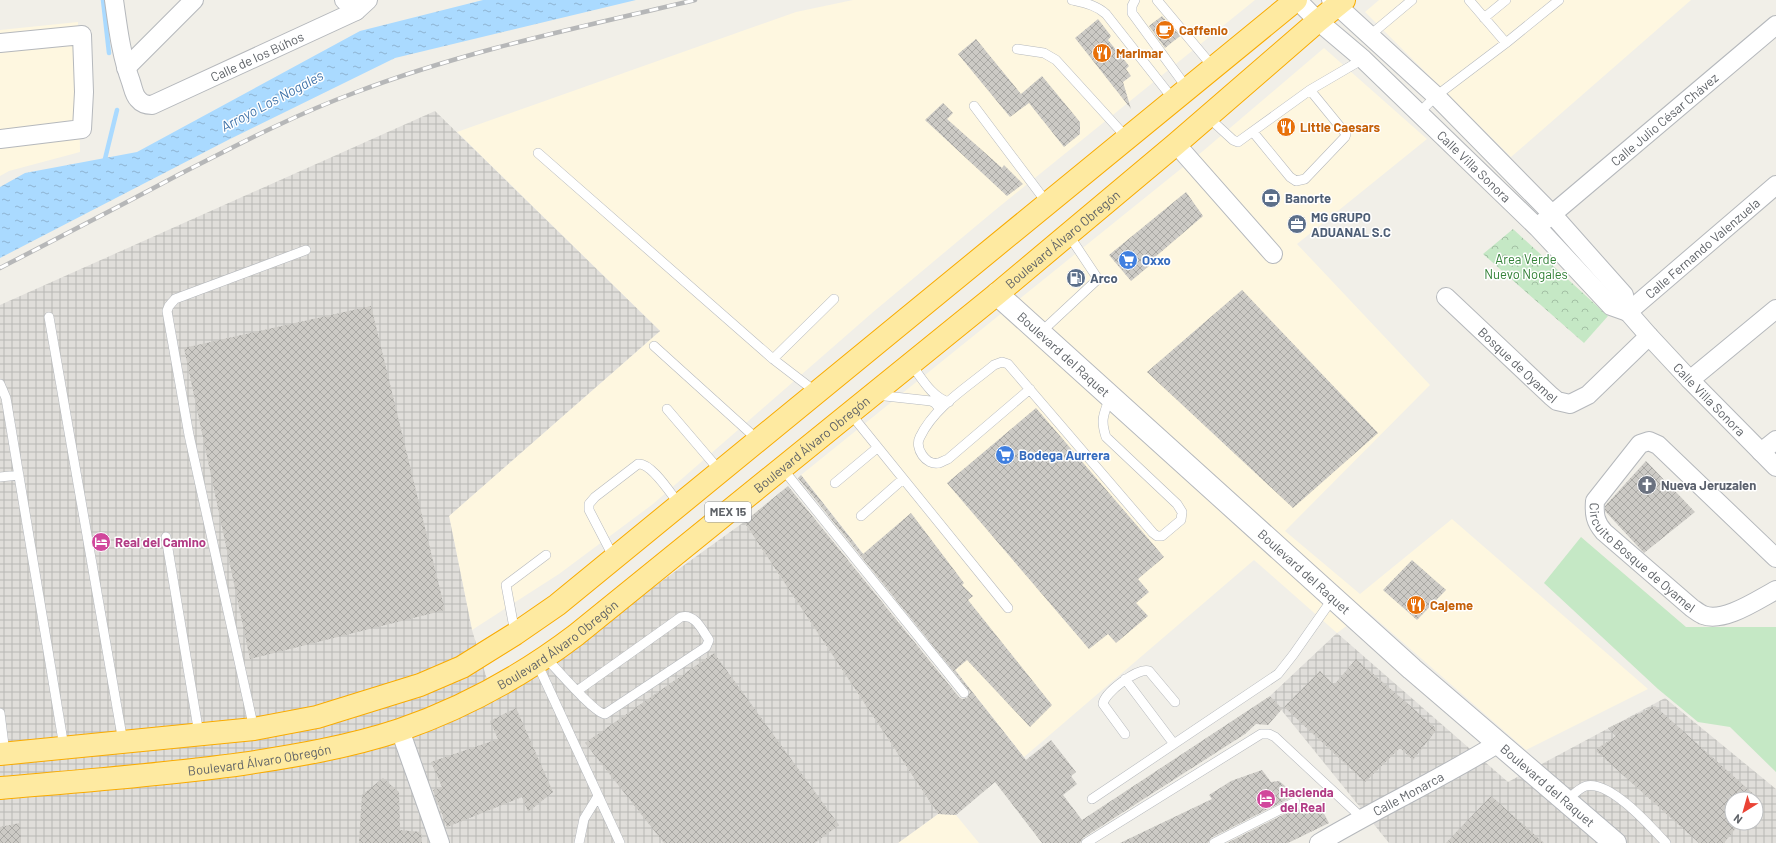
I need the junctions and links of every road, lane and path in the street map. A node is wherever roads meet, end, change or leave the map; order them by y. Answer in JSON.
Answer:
{"nodes":[{"id":1,"x":114,"y":0,"type":"edge"},
{"id":2,"x":194,"y":0,"type":"edge"},
{"id":3,"x":1072,"y":0,"type":"edge"},
{"id":4,"x":1135,"y":0,"type":"edge"},
{"id":5,"x":1157,"y":0,"type":"edge"},
{"id":6,"x":1296,"y":0,"type":"edge"},
{"id":7,"x":1412,"y":0,"type":"edge"},
{"id":8,"x":1469,"y":0,"type":"edge"},
{"id":9,"x":1506,"y":0,"type":"edge"},
{"id":10,"x":1559,"y":0,"type":"edge"},
{"id":11,"x":1337,"y":2,"type":"edge"},
{"id":12,"x":356,"y":4,"type":"edge"},
{"id":13,"x":1484,"y":18,"type":"junction"},
{"id":14,"x":1318,"y":21,"type":"junction"},
{"id":15,"x":1776,"y":25,"type":"edge"},
{"id":16,"x":1369,"y":36,"type":"junction"},
{"id":17,"x":0,"y":43,"type":"edge"},
{"id":18,"x":1506,"y":43,"type":"junction"},
{"id":19,"x":1017,"y":50,"type":"dead end"},
{"id":20,"x":1363,"y":59,"type":"junction"},
{"id":21,"x":1213,"y":67,"type":"junction"},
{"id":22,"x":126,"y":68,"type":"junction"},
{"id":23,"x":1310,"y":90,"type":"junction"},
{"id":24,"x":1180,"y":94,"type":"junction"},
{"id":25,"x":1436,"y":96,"type":"junction"},
{"id":26,"x":974,"y":106,"type":"dead end"},
{"id":27,"x":1419,"y":113,"type":"junction"},
{"id":28,"x":1208,"y":117,"type":"junction"},
{"id":29,"x":1253,"y":132,"type":"junction"},
{"id":30,"x":1127,"y":138,"type":"junction"},
{"id":31,"x":0,"y":139,"type":"edge"},
{"id":32,"x":1176,"y":144,"type":"junction"},
{"id":33,"x":538,"y":153,"type":"dead end"},
{"id":34,"x":1776,"y":185,"type":"edge"},
{"id":35,"x":1047,"y":203,"type":"junction"},
{"id":36,"x":1552,"y":214,"type":"junction"},
{"id":37,"x":1538,"y":228,"type":"junction"},
{"id":38,"x":1068,"y":234,"type":"junction"},
{"id":39,"x":306,"y":250,"type":"dead end"},
{"id":40,"x":1273,"y":254,"type":"dead end"},
{"id":41,"x":997,"y":294,"type":"junction"},
{"id":42,"x":1446,"y":297,"type":"dead end"},
{"id":43,"x":834,"y":299,"type":"dead end"},
{"id":44,"x":1776,"y":309,"type":"edge"},
{"id":45,"x":1628,"y":312,"type":"junction"},
{"id":46,"x":49,"y":317,"type":"dead end"},
{"id":47,"x":1040,"y":334,"type":"junction"},
{"id":48,"x":1649,"y":336,"type":"junction"},
{"id":49,"x":654,"y":346,"type":"dead end"},
{"id":50,"x":773,"y":359,"type":"junction"},
{"id":51,"x":911,"y":364,"type":"junction"},
{"id":52,"x":1690,"y":380,"type":"junction"},
{"id":53,"x":0,"y":384,"type":"edge"},
{"id":54,"x":1030,"y":389,"type":"junction"},
{"id":55,"x":816,"y":392,"type":"junction"},
{"id":56,"x":873,"y":394,"type":"junction"},
{"id":57,"x":1110,"y":397,"type":"junction"},
{"id":58,"x":949,"y":402,"type":"junction"},
{"id":59,"x":667,"y":409,"type":"dead end"},
{"id":60,"x":940,"y":409,"type":"junction"},
{"id":61,"x":850,"y":413,"type":"junction"},
{"id":62,"x":758,"y":440,"type":"junction"},
{"id":63,"x":1776,"y":440,"type":"edge"},
{"id":64,"x":877,"y":448,"type":"junction"},
{"id":65,"x":1761,"y":452,"type":"junction"},
{"id":66,"x":1776,"y":467,"type":"edge"},
{"id":67,"x":782,"y":468,"type":"junction"},
{"id":68,"x":720,"y":471,"type":"junction"},
{"id":69,"x":19,"y":475,"type":"junction"},
{"id":70,"x":0,"y":477,"type":"edge"},
{"id":71,"x":903,"y":479,"type":"junction"},
{"id":72,"x":835,"y":484,"type":"dead end"},
{"id":73,"x":679,"y":504,"type":"junction"},
{"id":74,"x":862,"y":516,"type":"dead end"},
{"id":75,"x":166,"y":537,"type":"dead end"},
{"id":76,"x":546,"y":555,"type":"dead end"},
{"id":77,"x":614,"y":558,"type":"junction"},
{"id":78,"x":1776,"y":558,"type":"edge"},
{"id":79,"x":1776,"y":590,"type":"edge"},
{"id":80,"x":1333,"y":598,"type":"junction"},
{"id":81,"x":1008,"y":608,"type":"dead end"},
{"id":82,"x":515,"y":634,"type":"junction"},
{"id":83,"x":541,"y":660,"type":"junction"},
{"id":84,"x":1125,"y":679,"type":"junction"},
{"id":85,"x":577,"y":690,"type":"junction"},
{"id":86,"x":964,"y":693,"type":"dead end"},
{"id":87,"x":1175,"y":702,"type":"dead end"},
{"id":88,"x":0,"y":712,"type":"edge"},
{"id":89,"x":254,"y":729,"type":"junction"},
{"id":90,"x":400,"y":730,"type":"junction"},
{"id":91,"x":199,"y":734,"type":"junction"},
{"id":92,"x":1126,"y":734,"type":"dead end"},
{"id":93,"x":123,"y":742,"type":"junction"},
{"id":94,"x":1174,"y":744,"type":"junction"},
{"id":95,"x":1497,"y":744,"type":"junction"},
{"id":96,"x":64,"y":747,"type":"junction"},
{"id":97,"x":3,"y":753,"type":"edge"},
{"id":98,"x":0,"y":788,"type":"edge"},
{"id":99,"x":598,"y":796,"type":"junction"},
{"id":100,"x":1092,"y":799,"type":"dead end"},
{"id":101,"x":1566,"y":801,"type":"junction"},
{"id":102,"x":1295,"y":802,"type":"dead end"},
{"id":103,"x":1362,"y":818,"type":"junction"},
{"id":104,"x":440,"y":843,"type":"edge"},
{"id":105,"x":579,"y":843,"type":"edge"},
{"id":106,"x":620,"y":843,"type":"edge"},
{"id":107,"x":1086,"y":843,"type":"edge"},
{"id":108,"x":1214,"y":843,"type":"edge"},
{"id":109,"x":1319,"y":843,"type":"edge"},
{"id":110,"x":1615,"y":843,"type":"edge"},
{"id":111,"x":1666,"y":843,"type":"edge"}],
"edges":[{"from":1,"to":22,"type":"street"},
{"from":2,"to":22,"type":"street"},
{"from":3,"to":24,"type":"lane"},
{"from":4,"to":24,"type":"lane"},
{"from":5,"to":21,"type":"lane"},
{"from":6,"to":14,"type":"street","name":"Calle Villa Sonora"},
{"from":6,"to":21,"type":"highway","number":"MEX 15"},
{"from":7,"to":16,"type":"lane"},
{"from":8,"to":13,"type":"lane"},
{"from":9,"to":13,"type":"lane"},
{"from":10,"to":18,"type":"lane"},
{"from":11,"to":14,"type":"highway","name":"Boulevard Álvaro Obregón","number":"MEX 15"},
{"from":11,"to":16,"type":"street","name":"Calle Villa Sonora"},
{"from":12,"to":22,"type":"street","name":"Calle de los Búhos"},
{"from":13,"to":18,"type":"lane"},
{"from":14,"to":20,"type":"street","name":"Calle Villa Sonora"},
{"from":14,"to":28,"type":"highway","name":"Boulevard Álvaro Obregón","number":"MEX 15"},
{"from":15,"to":36,"type":"street","name":"Calle Julio César Chávez"},
{"from":16,"to":25,"type":"street","name":"Calle Villa Sonora"},
{"from":17,"to":31,"type":"street"},
{"from":18,"to":25,"type":"lane"},
{"from":19,"to":30,"type":"lane"},
{"from":20,"to":23,"type":"lane"},
{"from":20,"to":27,"type":"street","name":"Calle Villa Sonora"},
{"from":21,"to":24,"type":"highway","number":"MEX 15"},
{"from":23,"to":29,"type":"lane"},
{"from":23,"to":29,"type":"lane"},
{"from":24,"to":30,"type":"highway","number":"MEX 15"},
{"from":25,"to":27,"type":"lane"},
{"from":25,"to":36,"type":"street","name":"Calle Villa Sonora"},
{"from":26,"to":35,"type":"lane"},
{"from":27,"to":37,"type":"street","name":"Calle Villa Sonora"},
{"from":28,"to":29,"type":"lane"},
{"from":28,"to":32,"type":"highway","name":"Boulevard Álvaro Obregón","number":"MEX 15"},
{"from":30,"to":35,"type":"highway","number":"MEX 15"},
{"from":32,"to":38,"type":"highway","name":"Boulevard Álvaro Obregón","number":"MEX 15"},
{"from":32,"to":40,"type":"street"},
{"from":33,"to":50,"type":"lane"},
{"from":34,"to":45,"type":"street","name":"Calle Fernando Valenzuela"},
{"from":35,"to":55,"type":"highway","number":"MEX 15"},
{"from":36,"to":37,"type":"street","name":"Calle Julio César Chávez"},
{"from":36,"to":45,"type":"street","name":"Calle Villa Sonora"},
{"from":37,"to":45,"type":"street","name":"Calle Villa Sonora"},
{"from":38,"to":41,"type":"highway","name":"Boulevard Álvaro Obregón","number":"MEX 15"},
{"from":38,"to":47,"type":"lane"},
{"from":39,"to":89,"type":"lane"},
{"from":41,"to":47,"type":"street","name":"Boulevard del Raquet"},
{"from":41,"to":51,"type":"highway","name":"Boulevard Álvaro Obregón","number":"MEX 15"},
{"from":42,"to":48,"type":"street","name":"Bosque de Oyamel"},
{"from":43,"to":50,"type":"lane"},
{"from":44,"to":52,"type":"street"},
{"from":45,"to":48,"type":"street","name":"Calle Villa Sonora"},
{"from":46,"to":93,"type":"lane"},
{"from":47,"to":57,"type":"street","name":"Boulevard del Raquet"},
{"from":48,"to":52,"type":"street","name":"Calle Villa Sonora"},
{"from":49,"to":62,"type":"lane"},
{"from":50,"to":55,"type":"lane"},
{"from":51,"to":56,"type":"highway","name":"Boulevard Álvaro Obregón","number":"MEX 15"},
{"from":51,"to":58,"type":"lane"},
{"from":52,"to":65,"type":"street","name":"Calle Villa Sonora"},
{"from":53,"to":69,"type":"lane"},
{"from":54,"to":57,"type":"lane"},
{"from":54,"to":58,"type":"lane"},
{"from":54,"to":60,"type":"lane"},
{"from":55,"to":62,"type":"highway","number":"MEX 15"},
{"from":56,"to":60,"type":"lane"},
{"from":56,"to":61,"type":"highway","name":"Boulevard Álvaro Obregón","number":"MEX 15"},
{"from":57,"to":80,"type":"street","name":"Boulevard del Raquet"},
{"from":58,"to":60,"type":"lane"},
{"from":59,"to":68,"type":"lane"},
{"from":61,"to":64,"type":"lane"},
{"from":61,"to":67,"type":"highway","name":"Boulevard Álvaro Obregón","number":"MEX 15"},
{"from":62,"to":68,"type":"highway","number":"MEX 15"},
{"from":63,"to":65,"type":"street"},
{"from":64,"to":71,"type":"lane"},
{"from":64,"to":72,"type":"lane"},
{"from":65,"to":66,"type":"street","name":"Calle Villa Sonora"},
{"from":67,"to":83,"type":"highway","name":"Boulevard Álvaro Obregón","number":"MEX 15"},
{"from":67,"to":86,"type":"lane"},
{"from":68,"to":73,"type":"highway","number":"MEX 15"},
{"from":69,"to":70,"type":"lane"},
{"from":69,"to":96,"type":"lane"},
{"from":71,"to":74,"type":"lane"},
{"from":71,"to":81,"type":"lane"},
{"from":73,"to":77,"type":"highway","number":"MEX 15"},
{"from":73,"to":77,"type":"lane"},
{"from":75,"to":91,"type":"lane"},
{"from":76,"to":82,"type":"lane"},
{"from":77,"to":82,"type":"highway","number":"MEX 15"},
{"from":78,"to":79,"type":"street","name":"Circuito Bosque de Oyamel"},
{"from":80,"to":94,"type":"lane"},
{"from":80,"to":95,"type":"street","name":"Boulevard del Raquet"},
{"from":82,"to":89,"type":"highway","number":"MEX 15"},
{"from":83,"to":85,"type":"lane"},
{"from":83,"to":90,"type":"highway","name":"Boulevard Álvaro Obregón","number":"MEX 15"},
{"from":83,"to":99,"type":"lane"},
{"from":84,"to":87,"type":"lane"},
{"from":84,"to":92,"type":"lane"},
{"from":84,"to":94,"type":"lane"},
{"from":85,"to":85,"type":"lane"},
{"from":88,"to":97,"type":"lane"},
{"from":89,"to":91,"type":"highway","number":"MEX 15"},
{"from":90,"to":98,"type":"highway","name":"Boulevard Álvaro Obregón","number":"MEX 15"},
{"from":90,"to":104,"type":"street"},
{"from":91,"to":93,"type":"highway","number":"MEX 15"},
{"from":93,"to":96,"type":"highway","number":"MEX 15"},
{"from":94,"to":100,"type":"lane"},
{"from":95,"to":101,"type":"street","name":"Boulevard del Raquet"},
{"from":95,"to":103,"type":"street","name":"Calle Monarca"},
{"from":96,"to":97,"type":"highway","number":"MEX 15"},
{"from":99,"to":105,"type":"lane"},
{"from":99,"to":106,"type":"lane"},
{"from":101,"to":110,"type":"street","name":"Boulevard del Raquet"},
{"from":101,"to":111,"type":"lane"},
{"from":102,"to":108,"type":"lane"},
{"from":103,"to":107,"type":"lane"},
{"from":103,"to":109,"type":"street","name":"Calle Monarca"}]}
